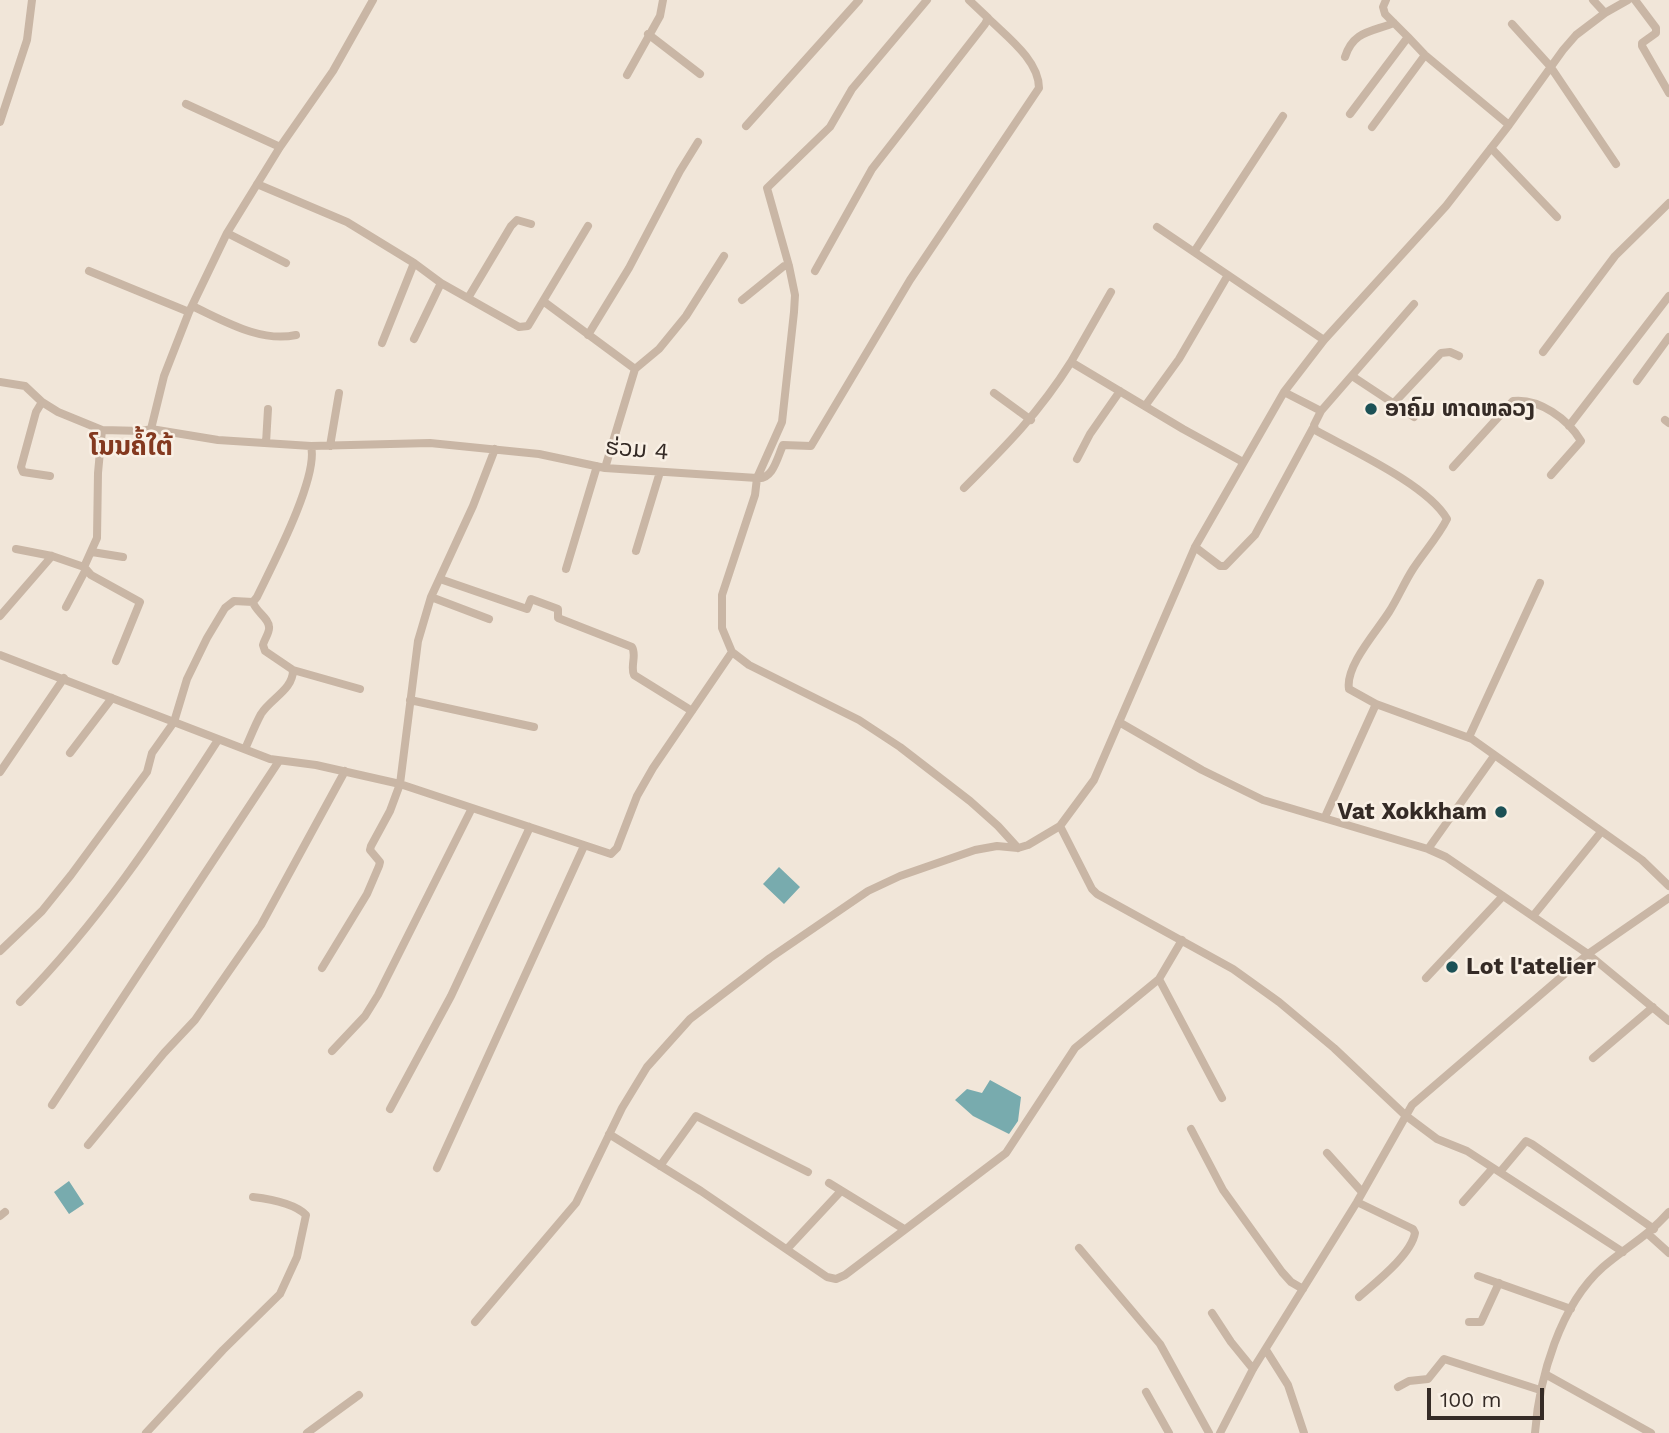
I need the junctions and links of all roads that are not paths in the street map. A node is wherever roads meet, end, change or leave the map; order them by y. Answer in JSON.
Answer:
{"nodes":[{"id":1,"x":32,"y":0,"type":"edge"},
{"id":2,"x":373,"y":0,"type":"edge"},
{"id":3,"x":663,"y":0,"type":"edge"},
{"id":4,"x":859,"y":0,"type":"edge"},
{"id":5,"x":927,"y":0,"type":"edge"},
{"id":6,"x":970,"y":0,"type":"edge"},
{"id":7,"x":1387,"y":0,"type":"edge"},
{"id":8,"x":1592,"y":0,"type":"edge"},
{"id":9,"x":1628,"y":0,"type":"edge"},
{"id":10,"x":1636,"y":0,"type":"edge"},
{"id":11,"x":1605,"y":13,"type":"junction"},
{"id":12,"x":988,"y":18,"type":"junction"},
{"id":13,"x":1394,"y":23,"type":"junction"},
{"id":14,"x":1512,"y":24,"type":"dead end"},
{"id":15,"x":649,"y":34,"type":"junction"},
{"id":16,"x":1408,"y":37,"type":"junction"},
{"id":17,"x":1425,"y":55,"type":"junction"},
{"id":18,"x":1345,"y":57,"type":"dead end"},
{"id":19,"x":1550,"y":66,"type":"junction"},
{"id":20,"x":700,"y":74,"type":"dead end"},
{"id":21,"x":627,"y":75,"type":"dead end"},
{"id":22,"x":1669,"y":93,"type":"edge"},
{"id":23,"x":186,"y":104,"type":"dead end"},
{"id":24,"x":1350,"y":114,"type":"dead end"},
{"id":25,"x":1283,"y":116,"type":"dead end"},
{"id":26,"x":0,"y":122,"type":"edge"},
{"id":27,"x":1509,"y":125,"type":"junction"},
{"id":28,"x":746,"y":126,"type":"dead end"},
{"id":29,"x":1372,"y":127,"type":"dead end"},
{"id":30,"x":698,"y":142,"type":"dead end"},
{"id":31,"x":280,"y":147,"type":"junction"},
{"id":32,"x":1491,"y":148,"type":"junction"},
{"id":33,"x":1616,"y":164,"type":"dead end"},
{"id":34,"x":257,"y":184,"type":"junction"},
{"id":35,"x":1669,"y":203,"type":"edge"},
{"id":36,"x":1557,"y":217,"type":"dead end"},
{"id":37,"x":531,"y":224,"type":"dead end"},
{"id":38,"x":588,"y":226,"type":"dead end"},
{"id":39,"x":1157,"y":227,"type":"dead end"},
{"id":40,"x":227,"y":233,"type":"junction"},
{"id":41,"x":1194,"y":252,"type":"junction"},
{"id":42,"x":724,"y":256,"type":"dead end"},
{"id":43,"x":286,"y":263,"type":"dead end"},
{"id":44,"x":414,"y":263,"type":"junction"},
{"id":45,"x":789,"y":266,"type":"junction"},
{"id":46,"x":89,"y":271,"type":"dead end"},
{"id":47,"x":815,"y":271,"type":"dead end"},
{"id":48,"x":1228,"y":275,"type":"junction"},
{"id":49,"x":441,"y":283,"type":"junction"},
{"id":50,"x":1111,"y":292,"type":"dead end"},
{"id":51,"x":1669,"y":296,"type":"edge"},
{"id":52,"x":468,"y":298,"type":"junction"},
{"id":53,"x":543,"y":300,"type":"junction"},
{"id":54,"x":742,"y":300,"type":"dead end"},
{"id":55,"x":1414,"y":304,"type":"dead end"},
{"id":56,"x":191,"y":309,"type":"junction"},
{"id":57,"x":296,"y":335,"type":"dead end"},
{"id":58,"x":587,"y":335,"type":"junction"},
{"id":59,"x":1669,"y":337,"type":"edge"},
{"id":60,"x":414,"y":339,"type":"dead end"},
{"id":61,"x":1324,"y":340,"type":"junction"},
{"id":62,"x":382,"y":343,"type":"dead end"},
{"id":63,"x":1543,"y":352,"type":"dead end"},
{"id":64,"x":1459,"y":356,"type":"dead end"},
{"id":65,"x":1071,"y":362,"type":"junction"},
{"id":66,"x":635,"y":369,"type":"junction"},
{"id":67,"x":1352,"y":376,"type":"junction"},
{"id":68,"x":1637,"y":381,"type":"dead end"},
{"id":69,"x":0,"y":382,"type":"edge"},
{"id":70,"x":1120,"y":391,"type":"junction"},
{"id":71,"x":1284,"y":392,"type":"junction"},
{"id":72,"x":339,"y":393,"type":"dead end"},
{"id":73,"x":994,"y":393,"type":"dead end"},
{"id":74,"x":42,"y":402,"type":"junction"},
{"id":75,"x":1394,"y":404,"type":"junction"},
{"id":76,"x":1144,"y":406,"type":"junction"},
{"id":77,"x":268,"y":409,"type":"dead end"},
{"id":78,"x":1321,"y":411,"type":"junction"},
{"id":79,"x":1414,"y":417,"type":"dead end"},
{"id":80,"x":1031,"y":420,"type":"junction"},
{"id":81,"x":1569,"y":426,"type":"junction"},
{"id":82,"x":1313,"y":428,"type":"junction"},
{"id":83,"x":151,"y":429,"type":"junction"},
{"id":84,"x":102,"y":430,"type":"junction"},
{"id":85,"x":266,"y":443,"type":"junction"},
{"id":86,"x":772,"y":444,"type":"junction"},
{"id":87,"x":783,"y":445,"type":"junction"},
{"id":88,"x":311,"y":446,"type":"junction"},
{"id":89,"x":330,"y":446,"type":"junction"},
{"id":90,"x":495,"y":449,"type":"junction"},
{"id":91,"x":1077,"y":459,"type":"dead end"},
{"id":92,"x":1243,"y":462,"type":"junction"},
{"id":93,"x":601,"y":467,"type":"junction"},
{"id":94,"x":1453,"y":467,"type":"dead end"},
{"id":95,"x":660,"y":472,"type":"junction"},
{"id":96,"x":1550,"y":475,"type":"dead end"},
{"id":97,"x":50,"y":476,"type":"dead end"},
{"id":98,"x":757,"y":478,"type":"junction"},
{"id":99,"x":964,"y":488,"type":"dead end"},
{"id":100,"x":1195,"y":547,"type":"junction"},
{"id":101,"x":16,"y":549,"type":"dead end"},
{"id":102,"x":636,"y":551,"type":"dead end"},
{"id":103,"x":92,"y":552,"type":"junction"},
{"id":104,"x":52,"y":556,"type":"junction"},
{"id":105,"x":123,"y":557,"type":"dead end"},
{"id":106,"x":85,"y":569,"type":"junction"},
{"id":107,"x":566,"y":569,"type":"dead end"},
{"id":108,"x":440,"y":579,"type":"junction"},
{"id":109,"x":1540,"y":583,"type":"dead end"},
{"id":110,"x":431,"y":597,"type":"junction"},
{"id":111,"x":253,"y":602,"type":"junction"},
{"id":112,"x":66,"y":607,"type":"dead end"},
{"id":113,"x":0,"y":617,"type":"edge"},
{"id":114,"x":489,"y":619,"type":"dead end"},
{"id":115,"x":732,"y":652,"type":"junction"},
{"id":116,"x":0,"y":655,"type":"edge"},
{"id":117,"x":116,"y":661,"type":"dead end"},
{"id":118,"x":293,"y":670,"type":"junction"},
{"id":119,"x":64,"y":678,"type":"junction"},
{"id":120,"x":360,"y":689,"type":"dead end"},
{"id":121,"x":112,"y":698,"type":"junction"},
{"id":122,"x":410,"y":700,"type":"junction"},
{"id":123,"x":1376,"y":704,"type":"junction"},
{"id":124,"x":692,"y":711,"type":"junction"},
{"id":125,"x":174,"y":722,"type":"junction"},
{"id":126,"x":1119,"y":722,"type":"junction"},
{"id":127,"x":534,"y":727,"type":"dead end"},
{"id":128,"x":1469,"y":737,"type":"junction"},
{"id":129,"x":218,"y":740,"type":"junction"},
{"id":130,"x":245,"y":749,"type":"junction"},
{"id":131,"x":70,"y":753,"type":"dead end"},
{"id":132,"x":1494,"y":756,"type":"junction"},
{"id":133,"x":279,"y":761,"type":"junction"},
{"id":134,"x":345,"y":771,"type":"junction"},
{"id":135,"x":0,"y":772,"type":"edge"},
{"id":136,"x":400,"y":784,"type":"junction"},
{"id":137,"x":472,"y":808,"type":"junction"},
{"id":138,"x":1325,"y":817,"type":"junction"},
{"id":139,"x":1060,"y":826,"type":"junction"},
{"id":140,"x":530,"y":827,"type":"junction"},
{"id":141,"x":1601,"y":832,"type":"junction"},
{"id":142,"x":584,"y":846,"type":"junction"},
{"id":143,"x":1018,"y":848,"type":"junction"},
{"id":144,"x":1428,"y":849,"type":"junction"},
{"id":145,"x":1669,"y":886,"type":"edge"},
{"id":146,"x":1503,"y":896,"type":"junction"},
{"id":147,"x":1669,"y":898,"type":"edge"},
{"id":148,"x":1533,"y":916,"type":"junction"},
{"id":149,"x":1182,"y":940,"type":"junction"},
{"id":150,"x":0,"y":951,"type":"edge"},
{"id":151,"x":1588,"y":954,"type":"junction"},
{"id":152,"x":322,"y":968,"type":"dead end"},
{"id":153,"x":1426,"y":978,"type":"dead end"},
{"id":154,"x":1159,"y":979,"type":"junction"},
{"id":155,"x":20,"y":1002,"type":"dead end"},
{"id":156,"x":1653,"y":1007,"type":"junction"},
{"id":157,"x":1669,"y":1021,"type":"edge"},
{"id":158,"x":332,"y":1051,"type":"dead end"},
{"id":159,"x":1593,"y":1058,"type":"dead end"},
{"id":160,"x":1222,"y":1098,"type":"dead end"},
{"id":161,"x":52,"y":1105,"type":"dead end"},
{"id":162,"x":390,"y":1109,"type":"dead end"},
{"id":163,"x":1405,"y":1115,"type":"junction"},
{"id":164,"x":1191,"y":1129,"type":"dead end"},
{"id":165,"x":609,"y":1134,"type":"junction"},
{"id":166,"x":88,"y":1145,"type":"dead end"},
{"id":167,"x":1327,"y":1153,"type":"dead end"},
{"id":168,"x":660,"y":1166,"type":"junction"},
{"id":169,"x":438,"y":1168,"type":"dead end"},
{"id":170,"x":1497,"y":1170,"type":"junction"},
{"id":171,"x":808,"y":1172,"type":"dead end"},
{"id":172,"x":829,"y":1183,"type":"dead end"},
{"id":173,"x":841,"y":1191,"type":"junction"},
{"id":174,"x":1362,"y":1192,"type":"junction"},
{"id":175,"x":253,"y":1197,"type":"dead end"},
{"id":176,"x":1357,"y":1202,"type":"junction"},
{"id":177,"x":1463,"y":1202,"type":"dead end"},
{"id":178,"x":1669,"y":1213,"type":"edge"},
{"id":179,"x":904,"y":1229,"type":"junction"},
{"id":180,"x":1651,"y":1232,"type":"junction"},
{"id":181,"x":1079,"y":1248,"type":"dead end"},
{"id":182,"x":787,"y":1249,"type":"junction"},
{"id":183,"x":1623,"y":1252,"type":"junction"},
{"id":184,"x":1669,"y":1253,"type":"edge"},
{"id":185,"x":1478,"y":1276,"type":"dead end"},
{"id":186,"x":1499,"y":1283,"type":"junction"},
{"id":187,"x":1303,"y":1289,"type":"junction"},
{"id":188,"x":1359,"y":1297,"type":"dead end"},
{"id":189,"x":1571,"y":1309,"type":"junction"},
{"id":190,"x":1212,"y":1313,"type":"dead end"},
{"id":191,"x":475,"y":1322,"type":"dead end"},
{"id":192,"x":1469,"y":1322,"type":"dead end"},
{"id":193,"x":1266,"y":1350,"type":"junction"},
{"id":194,"x":1253,"y":1369,"type":"junction"},
{"id":195,"x":1545,"y":1374,"type":"junction"},
{"id":196,"x":1398,"y":1387,"type":"dead end"},
{"id":197,"x":1540,"y":1390,"type":"junction"},
{"id":198,"x":1146,"y":1392,"type":"dead end"},
{"id":199,"x":359,"y":1395,"type":"dead end"},
{"id":200,"x":146,"y":1433,"type":"edge"},
{"id":201,"x":307,"y":1433,"type":"edge"},
{"id":202,"x":1169,"y":1433,"type":"edge"},
{"id":203,"x":1209,"y":1433,"type":"edge"},
{"id":204,"x":1220,"y":1433,"type":"edge"},
{"id":205,"x":1304,"y":1433,"type":"edge"},
{"id":206,"x":1535,"y":1433,"type":"edge"},
{"id":207,"x":1651,"y":1433,"type":"edge"}],
"edges":[{"from":1,"to":26,"type":"street"},
{"from":2,"to":31,"type":"street"},
{"from":3,"to":15,"type":"street"},
{"from":4,"to":28,"type":"street"},
{"from":5,"to":45,"type":"street"},
{"from":6,"to":12,"type":"street"},
{"from":7,"to":13,"type":"street"},
{"from":8,"to":11,"type":"street"},
{"from":9,"to":11,"type":"street"},
{"from":10,"to":22,"type":"street"},
{"from":11,"to":19,"type":"street"},
{"from":12,"to":47,"type":"street"},
{"from":12,"to":87,"type":"street"},
{"from":13,"to":16,"type":"street"},
{"from":13,"to":18,"type":"street"},
{"from":14,"to":19,"type":"street"},
{"from":15,"to":20,"type":"street"},
{"from":15,"to":21,"type":"street"},
{"from":16,"to":17,"type":"street"},
{"from":16,"to":24,"type":"street"},
{"from":17,"to":27,"type":"street"},
{"from":17,"to":29,"type":"street"},
{"from":19,"to":27,"type":"street"},
{"from":19,"to":33,"type":"street"},
{"from":23,"to":31,"type":"street"},
{"from":25,"to":41,"type":"street"},
{"from":27,"to":32,"type":"street"},
{"from":30,"to":58,"type":"street"},
{"from":31,"to":34,"type":"street"},
{"from":32,"to":36,"type":"street"},
{"from":32,"to":61,"type":"street"},
{"from":34,"to":40,"type":"street"},
{"from":34,"to":44,"type":"street"},
{"from":35,"to":63,"type":"street"},
{"from":37,"to":52,"type":"street"},
{"from":38,"to":53,"type":"street"},
{"from":39,"to":41,"type":"street"},
{"from":40,"to":43,"type":"street"},
{"from":40,"to":56,"type":"street"},
{"from":41,"to":48,"type":"street"},
{"from":42,"to":66,"type":"street"},
{"from":44,"to":49,"type":"street"},
{"from":44,"to":62,"type":"street"},
{"from":45,"to":54,"type":"street"},
{"from":45,"to":86,"type":"street"},
{"from":46,"to":56,"type":"street"},
{"from":48,"to":61,"type":"street"},
{"from":48,"to":76,"type":"street"},
{"from":49,"to":52,"type":"street"},
{"from":49,"to":60,"type":"street"},
{"from":50,"to":65,"type":"street"},
{"from":51,"to":81,"type":"street"},
{"from":52,"to":53,"type":"street"},
{"from":53,"to":58,"type":"street"},
{"from":55,"to":67,"type":"street"},
{"from":56,"to":57,"type":"street"},
{"from":56,"to":83,"type":"street"},
{"from":58,"to":66,"type":"street"},
{"from":59,"to":68,"type":"street"},
{"from":61,"to":71,"type":"street"},
{"from":64,"to":75,"type":"street"},
{"from":65,"to":70,"type":"street"},
{"from":65,"to":80,"type":"street"},
{"from":66,"to":93,"type":"street"},
{"from":67,"to":75,"type":"street"},
{"from":67,"to":78,"type":"street"},
{"from":69,"to":74,"type":"street","name":"ຮ່ວມ 4"},
{"from":70,"to":76,"type":"street"},
{"from":70,"to":91,"type":"street"},
{"from":71,"to":78,"type":"street"},
{"from":71,"to":92,"type":"street"},
{"from":72,"to":89,"type":"street"},
{"from":73,"to":80,"type":"street"},
{"from":74,"to":84,"type":"street","name":"ຮ່ວມ 4"},
{"from":74,"to":97,"type":"street"},
{"from":75,"to":79,"type":"street"},
{"from":76,"to":92,"type":"street"},
{"from":77,"to":85,"type":"street"},
{"from":78,"to":82,"type":"street"},
{"from":80,"to":99,"type":"street"},
{"from":81,"to":94,"type":"street"},
{"from":81,"to":96,"type":"street"},
{"from":82,"to":100,"type":"street"},
{"from":82,"to":123,"type":"street"},
{"from":83,"to":84,"type":"street","name":"ຮ່ວມ 4"},
{"from":83,"to":85,"type":"street","name":"ຮ່ວມ 4"},
{"from":84,"to":103,"type":"street"},
{"from":85,"to":88,"type":"street","name":"ຮ່ວມ 4"},
{"from":86,"to":87,"type":"street"},
{"from":86,"to":98,"type":"street"},
{"from":87,"to":98,"type":"street"},
{"from":88,"to":89,"type":"street","name":"ຮ່ວມ 4"},
{"from":88,"to":111,"type":"street"},
{"from":89,"to":90,"type":"street","name":"ຮ່ວມ 4"},
{"from":90,"to":93,"type":"street","name":"ຮ່ວມ 4"},
{"from":90,"to":108,"type":"street"},
{"from":92,"to":100,"type":"street"},
{"from":93,"to":95,"type":"street","name":"ຮ່ວມ 4"},
{"from":93,"to":107,"type":"street"},
{"from":95,"to":98,"type":"street","name":"ຮ່ວມ 4"},
{"from":95,"to":102,"type":"street"},
{"from":98,"to":115,"type":"street"},
{"from":100,"to":126,"type":"street"},
{"from":101,"to":104,"type":"street"},
{"from":103,"to":105,"type":"street"},
{"from":103,"to":106,"type":"street"},
{"from":104,"to":106,"type":"street"},
{"from":104,"to":113,"type":"street"},
{"from":106,"to":112,"type":"street"},
{"from":106,"to":117,"type":"street"},
{"from":108,"to":110,"type":"street"},
{"from":108,"to":124,"type":"street"},
{"from":109,"to":128,"type":"street"},
{"from":110,"to":114,"type":"street"},
{"from":110,"to":122,"type":"street"},
{"from":111,"to":118,"type":"street"},
{"from":111,"to":125,"type":"street"},
{"from":115,"to":124,"type":"street"},
{"from":115,"to":143,"type":"street"},
{"from":116,"to":119,"type":"street"},
{"from":118,"to":120,"type":"street"},
{"from":118,"to":130,"type":"street"},
{"from":119,"to":121,"type":"street"},
{"from":119,"to":135,"type":"street"},
{"from":121,"to":125,"type":"street"},
{"from":121,"to":131,"type":"street"},
{"from":122,"to":127,"type":"street"},
{"from":122,"to":136,"type":"street"},
{"from":123,"to":128,"type":"street"},
{"from":123,"to":138,"type":"street"},
{"from":124,"to":142,"type":"street"},
{"from":125,"to":129,"type":"street"},
{"from":125,"to":150,"type":"street"},
{"from":126,"to":138,"type":"street"},
{"from":126,"to":139,"type":"street"},
{"from":128,"to":132,"type":"street"},
{"from":129,"to":130,"type":"street"},
{"from":129,"to":155,"type":"street"},
{"from":130,"to":133,"type":"street"},
{"from":132,"to":141,"type":"street"},
{"from":132,"to":144,"type":"street"},
{"from":133,"to":134,"type":"street"},
{"from":133,"to":161,"type":"street"},
{"from":134,"to":136,"type":"street"},
{"from":134,"to":166,"type":"street"},
{"from":136,"to":137,"type":"street"},
{"from":136,"to":152,"type":"street"},
{"from":137,"to":140,"type":"street"},
{"from":137,"to":158,"type":"street"},
{"from":138,"to":144,"type":"street"},
{"from":139,"to":143,"type":"street"},
{"from":139,"to":149,"type":"street"},
{"from":140,"to":142,"type":"street"},
{"from":140,"to":162,"type":"street"},
{"from":141,"to":145,"type":"street"},
{"from":141,"to":148,"type":"street"},
{"from":142,"to":169,"type":"street"},
{"from":143,"to":165,"type":"street"},
{"from":144,"to":146,"type":"street"},
{"from":146,"to":148,"type":"street"},
{"from":146,"to":153,"type":"street"},
{"from":147,"to":151,"type":"street"},
{"from":148,"to":151,"type":"street"},
{"from":149,"to":154,"type":"street"},
{"from":149,"to":163,"type":"street"},
{"from":151,"to":156,"type":"street"},
{"from":151,"to":163,"type":"street"},
{"from":154,"to":160,"type":"street"},
{"from":154,"to":179,"type":"street"},
{"from":156,"to":157,"type":"street"},
{"from":156,"to":159,"type":"street"},
{"from":163,"to":170,"type":"street"},
{"from":163,"to":174,"type":"street"},
{"from":164,"to":187,"type":"street"},
{"from":165,"to":168,"type":"street"},
{"from":165,"to":191,"type":"street"},
{"from":167,"to":174,"type":"street"},
{"from":168,"to":171,"type":"street"},
{"from":168,"to":182,"type":"street"},
{"from":170,"to":177,"type":"street"},
{"from":170,"to":180,"type":"street"},
{"from":170,"to":183,"type":"street"},
{"from":172,"to":173,"type":"street"},
{"from":173,"to":179,"type":"street"},
{"from":173,"to":182,"type":"street"},
{"from":174,"to":176,"type":"street"},
{"from":175,"to":200,"type":"street"},
{"from":176,"to":187,"type":"street"},
{"from":176,"to":188,"type":"street"},
{"from":178,"to":180,"type":"street"},
{"from":179,"to":182,"type":"street"},
{"from":180,"to":183,"type":"street"},
{"from":180,"to":184,"type":"street"},
{"from":181,"to":203,"type":"street"},
{"from":183,"to":189,"type":"street"},
{"from":185,"to":186,"type":"street"},
{"from":186,"to":189,"type":"street"},
{"from":186,"to":192,"type":"street"},
{"from":187,"to":193,"type":"street"},
{"from":189,"to":195,"type":"street"},
{"from":190,"to":194,"type":"street"},
{"from":193,"to":194,"type":"street"},
{"from":193,"to":205,"type":"street"},
{"from":194,"to":204,"type":"street"},
{"from":195,"to":197,"type":"street"},
{"from":195,"to":207,"type":"street"},
{"from":196,"to":197,"type":"street"},
{"from":197,"to":206,"type":"street"},
{"from":198,"to":202,"type":"street"},
{"from":199,"to":201,"type":"street"}]}
